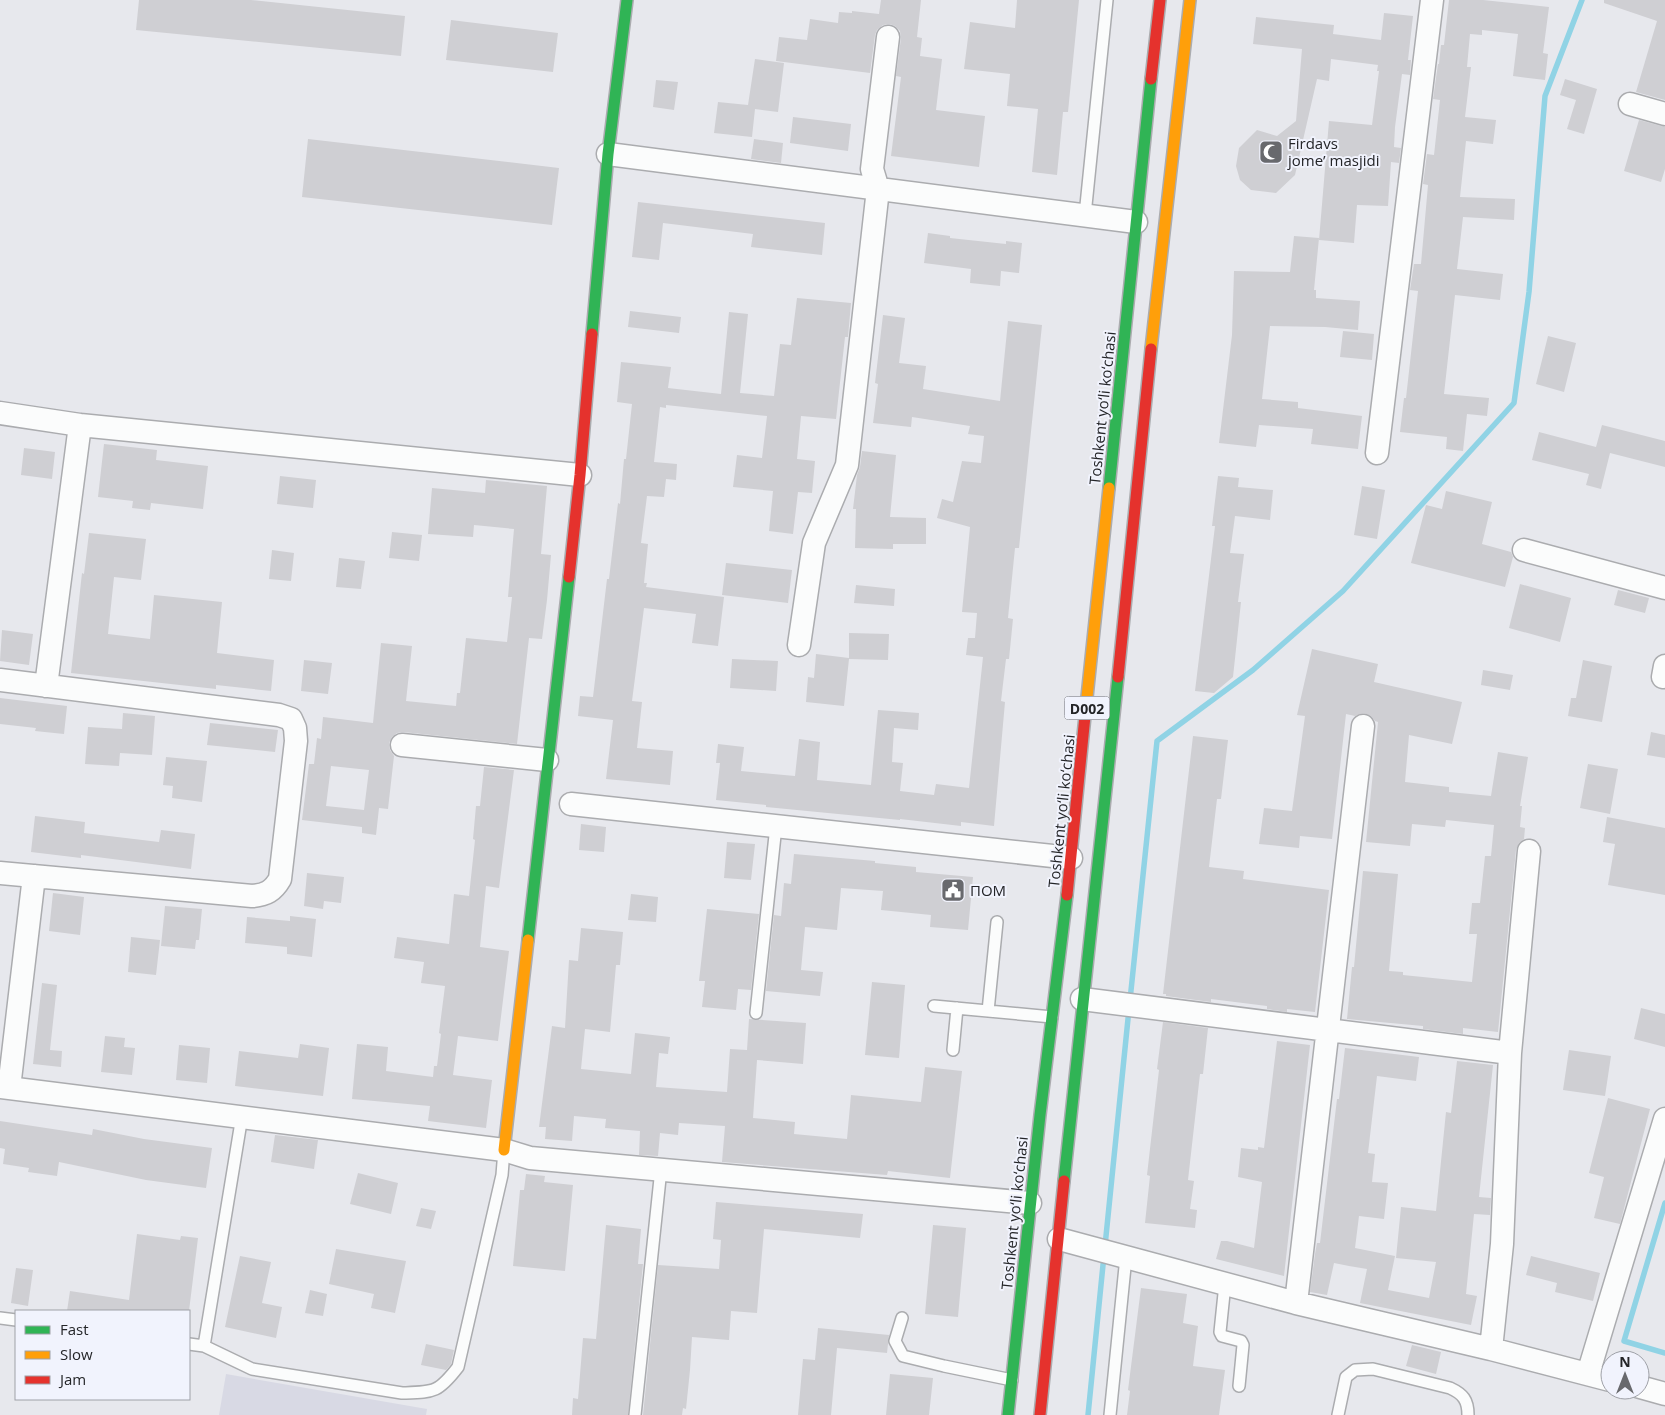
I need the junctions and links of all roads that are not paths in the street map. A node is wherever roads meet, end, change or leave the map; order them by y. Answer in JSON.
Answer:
{"nodes":[{"id":1,"x":627,"y":0,"type":"edge"},
{"id":2,"x":1108,"y":0,"type":"edge"},
{"id":3,"x":1160,"y":0,"type":"edge"},
{"id":4,"x":1190,"y":0,"type":"edge"},
{"id":5,"x":1432,"y":0,"type":"edge"},
{"id":6,"x":888,"y":37,"type":"dead end"},
{"id":7,"x":1630,"y":104,"type":"dead end"},
{"id":8,"x":1665,"y":114,"type":"edge"},
{"id":9,"x":608,"y":154,"type":"junction"},
{"id":10,"x":878,"y":189,"type":"junction"},
{"id":11,"x":1085,"y":216,"type":"junction"},
{"id":12,"x":1136,"y":222,"type":"junction"},
{"id":13,"x":0,"y":413,"type":"edge"},
{"id":14,"x":80,"y":425,"type":"junction"},
{"id":15,"x":1377,"y":453,"type":"dead end"},
{"id":16,"x":580,"y":474,"type":"junction"},
{"id":17,"x":1118,"y":536,"type":"junction"},
{"id":18,"x":1524,"y":550,"type":"dead end"},
{"id":19,"x":1665,"y":588,"type":"edge"},
{"id":20,"x":799,"y":645,"type":"dead end"},
{"id":21,"x":0,"y":680,"type":"edge"},
{"id":22,"x":46,"y":686,"type":"junction"},
{"id":23,"x":1363,"y":726,"type":"dead end"},
{"id":24,"x":402,"y":745,"type":"dead end"},
{"id":25,"x":547,"y":760,"type":"junction"},
{"id":26,"x":571,"y":804,"type":"dead end"},
{"id":27,"x":776,"y":826,"type":"junction"},
{"id":28,"x":1529,"y":851,"type":"dead end"},
{"id":29,"x":1071,"y":858,"type":"junction"},
{"id":30,"x":0,"y":873,"type":"edge"},
{"id":31,"x":34,"y":876,"type":"junction"},
{"id":32,"x":997,"y":922,"type":"dead end"},
{"id":33,"x":1082,"y":999,"type":"junction"},
{"id":34,"x":934,"y":1006,"type":"dead end"},
{"id":35,"x":957,"y":1008,"type":"junction"},
{"id":36,"x":988,"y":1011,"type":"junction"},
{"id":37,"x":756,"y":1012,"type":"dead end"},
{"id":38,"x":1052,"y":1017,"type":"junction"},
{"id":39,"x":1328,"y":1030,"type":"junction"},
{"id":40,"x":953,"y":1050,"type":"dead end"},
{"id":41,"x":1510,"y":1053,"type":"junction"},
{"id":42,"x":4,"y":1088,"type":"edge"},
{"id":43,"x":242,"y":1116,"type":"junction"},
{"id":44,"x":1665,"y":1119,"type":"edge"},
{"id":45,"x":504,"y":1150,"type":"junction"},
{"id":46,"x":661,"y":1170,"type":"junction"},
{"id":47,"x":1030,"y":1203,"type":"junction"},
{"id":48,"x":1058,"y":1239,"type":"junction"},
{"id":49,"x":1112,"y":1253,"type":"junction"},
{"id":50,"x":1225,"y":1284,"type":"junction"},
{"id":51,"x":1296,"y":1302,"type":"junction"},
{"id":52,"x":0,"y":1318,"type":"edge"},
{"id":53,"x":902,"y":1318,"type":"dead end"},
{"id":54,"x":15,"y":1320,"type":"edge"},
{"id":55,"x":190,"y":1344,"type":"edge"},
{"id":56,"x":204,"y":1346,"type":"junction"},
{"id":57,"x":1491,"y":1349,"type":"junction"},
{"id":58,"x":1588,"y":1374,"type":"junction"},
{"id":59,"x":1600,"y":1377,"type":"edge"},
{"id":60,"x":1012,"y":1380,"type":"junction"},
{"id":61,"x":1239,"y":1386,"type":"dead end"},
{"id":62,"x":1650,"y":1390,"type":"edge"},
{"id":63,"x":1665,"y":1394,"type":"edge"},
{"id":64,"x":635,"y":1415,"type":"edge"},
{"id":65,"x":1008,"y":1415,"type":"edge"},
{"id":66,"x":1040,"y":1415,"type":"edge"},
{"id":67,"x":1110,"y":1415,"type":"edge"},
{"id":68,"x":1338,"y":1415,"type":"edge"},
{"id":69,"x":1468,"y":1415,"type":"edge"}],
"edges":[{"from":1,"to":9,"type":"main road"},
{"from":2,"to":11,"type":"lane"},
{"from":3,"to":12,"type":"main road","name":"Toshkent yo‘li ko‘chasi","number":"D002"},
{"from":4,"to":17,"type":"main road","name":"Toshkent yo‘li ko‘chasi","number":"D002"},
{"from":5,"to":15,"type":"street"},
{"from":6,"to":10,"type":"street"},
{"from":7,"to":8,"type":"street"},
{"from":9,"to":10,"type":"street"},
{"from":9,"to":16,"type":"main road"},
{"from":10,"to":11,"type":"street"},
{"from":10,"to":20,"type":"street"},
{"from":11,"to":12,"type":"street"},
{"from":12,"to":17,"type":"main road","name":"Toshkent yo‘li ko‘chasi","number":"D002"},
{"from":13,"to":14,"type":"street"},
{"from":14,"to":16,"type":"street"},
{"from":14,"to":22,"type":"street"},
{"from":16,"to":25,"type":"main road"},
{"from":17,"to":29,"type":"main road","name":"Toshkent yo‘li ko‘chasi","number":"D002"},
{"from":17,"to":33,"type":"main road","name":"Toshkent yo‘li ko‘chasi","number":"D002"},
{"from":18,"to":19,"type":"street"},
{"from":21,"to":22,"type":"street"},
{"from":22,"to":31,"type":"street"},
{"from":23,"to":39,"type":"street"},
{"from":24,"to":25,"type":"street"},
{"from":25,"to":45,"type":"main road"},
{"from":26,"to":27,"type":"street"},
{"from":27,"to":29,"type":"street"},
{"from":27,"to":37,"type":"lane"},
{"from":28,"to":41,"type":"street"},
{"from":29,"to":38,"type":"main road","name":"Toshkent yo‘li ko‘chasi","number":"D002"},
{"from":30,"to":31,"type":"street"},
{"from":31,"to":42,"type":"street"},
{"from":32,"to":36,"type":"lane"},
{"from":33,"to":39,"type":"street"},
{"from":33,"to":48,"type":"main road","name":"Toshkent yo‘li ko‘chasi","number":"D002"},
{"from":34,"to":35,"type":"lane"},
{"from":35,"to":36,"type":"lane"},
{"from":35,"to":40,"type":"lane"},
{"from":36,"to":38,"type":"lane"},
{"from":38,"to":47,"type":"main road","name":"Toshkent yo‘li ko‘chasi","number":"D002"},
{"from":39,"to":41,"type":"street"},
{"from":39,"to":51,"type":"street"},
{"from":41,"to":57,"type":"street"},
{"from":42,"to":43,"type":"street"},
{"from":43,"to":45,"type":"street"},
{"from":43,"to":56,"type":"lane"},
{"from":44,"to":58,"type":"street"},
{"from":45,"to":46,"type":"street"},
{"from":45,"to":56,"type":"lane"},
{"from":46,"to":47,"type":"street"},
{"from":46,"to":64,"type":"lane"},
{"from":47,"to":60,"type":"main road","name":"Toshkent yo‘li ko‘chasi","number":"D002"},
{"from":48,"to":49,"type":"street"},
{"from":48,"to":66,"type":"main road","name":"Toshkent yo‘li ko‘chasi","number":"D002"},
{"from":49,"to":50,"type":"street"},
{"from":49,"to":67,"type":"lane"},
{"from":50,"to":51,"type":"street"},
{"from":50,"to":61,"type":"lane"},
{"from":51,"to":57,"type":"street"},
{"from":52,"to":54,"type":"lane"},
{"from":53,"to":60,"type":"lane"},
{"from":55,"to":56,"type":"lane"},
{"from":57,"to":58,"type":"street"},
{"from":58,"to":59,"type":"street"},
{"from":60,"to":65,"type":"main road","name":"Toshkent yo‘li ko‘chasi","number":"D002"},
{"from":62,"to":63,"type":"street"},
{"from":68,"to":69,"type":"lane"}]}
